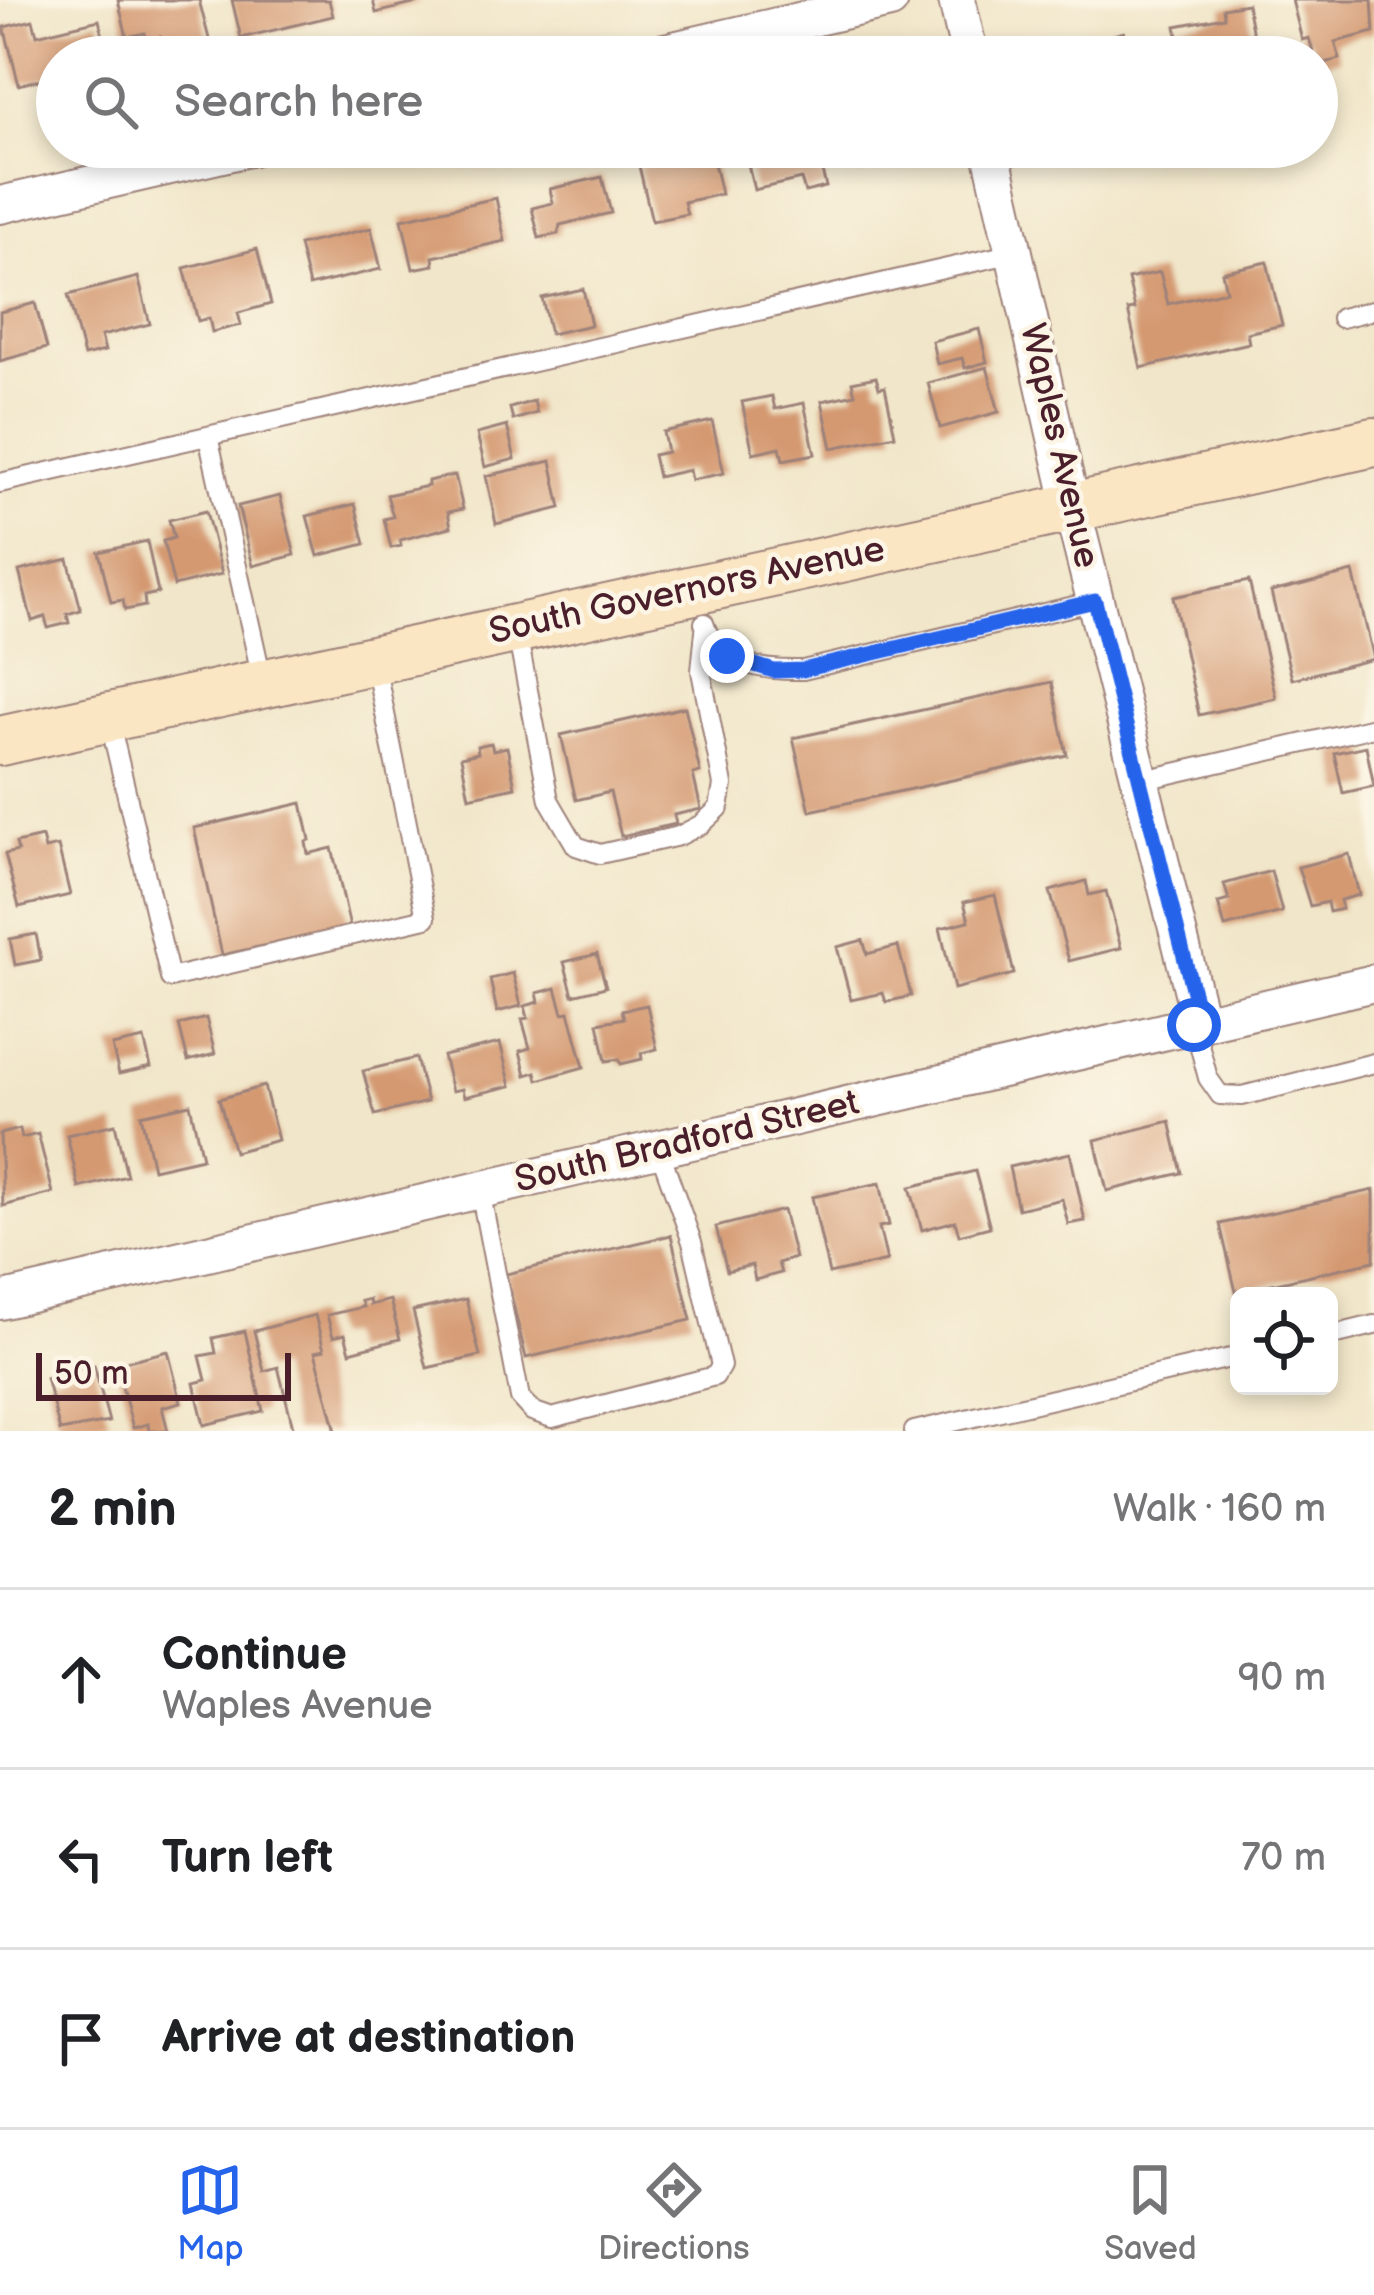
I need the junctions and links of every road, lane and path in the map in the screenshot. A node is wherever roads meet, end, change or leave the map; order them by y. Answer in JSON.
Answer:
{"nodes":[{"id":1,"x":890,"y":0,"type":"edge"},
{"id":2,"x":957,"y":0,"type":"edge"},
{"id":3,"x":734,"y":36,"type":"edge"},
{"id":4,"x":965,"y":36,"type":"edge"},
{"id":5,"x":161,"y":168,"type":"edge"},
{"id":6,"x":995,"y":168,"type":"edge"},
{"id":7,"x":0,"y":205,"type":"edge"},
{"id":8,"x":1014,"y":253,"type":"junction"},
{"id":9,"x":1374,"y":310,"type":"edge"},
{"id":10,"x":1341,"y":318,"type":"dead end"},
{"id":11,"x":208,"y":436,"type":"junction"},
{"id":12,"x":1374,"y":442,"type":"edge"},
{"id":13,"x":0,"y":483,"type":"edge"},
{"id":14,"x":1072,"y":508,"type":"junction"},
{"id":15,"x":1095,"y":601,"type":"junction"},
{"id":16,"x":701,"y":610,"type":"junction"},
{"id":17,"x":516,"y":629,"type":"junction"},
{"id":18,"x":374,"y":659,"type":"junction"},
{"id":19,"x":263,"y":683,"type":"junction"},
{"id":20,"x":108,"y":717,"type":"junction"},
{"id":21,"x":1374,"y":727,"type":"edge"},
{"id":22,"x":0,"y":741,"type":"edge"},
{"id":23,"x":1140,"y":781,"type":"junction"},
{"id":24,"x":1374,"y":983,"type":"edge"},
{"id":25,"x":1198,"y":1024,"type":"junction"},
{"id":26,"x":1374,"y":1064,"type":"edge"},
{"id":27,"x":659,"y":1149,"type":"junction"},
{"id":28,"x":481,"y":1190,"type":"junction"},
{"id":29,"x":0,"y":1301,"type":"edge"},
{"id":30,"x":1374,"y":1325,"type":"edge"},
{"id":31,"x":1338,"y":1334,"type":"edge"},
{"id":32,"x":1230,"y":1358,"type":"edge"},
{"id":33,"x":914,"y":1431,"type":"edge"}],
"edges":[{"from":1,"to":3,"type":"street"},
{"from":2,"to":4,"type":"street"},
{"from":5,"to":7,"type":"street"},
{"from":6,"to":8,"type":"street","name":"Waples Avenue"},
{"from":8,"to":11,"type":"lane"},
{"from":8,"to":14,"type":"street","name":"Waples Avenue"},
{"from":9,"to":10,"type":"lane"},
{"from":11,"to":13,"type":"lane"},
{"from":11,"to":19,"type":"lane"},
{"from":12,"to":14,"type":"main road","name":"South Governors Avenue"},
{"from":14,"to":15,"type":"street","name":"Waples Avenue"},
{"from":14,"to":16,"type":"main road","name":"South Governors Avenue"},
{"from":15,"to":16,"type":"lane"},
{"from":15,"to":23,"type":"street","name":"Waples Avenue"},
{"from":16,"to":17,"type":"main road","name":"South Governors Avenue"},
{"from":16,"to":17,"type":"lane"},
{"from":17,"to":18,"type":"main road","name":"South Governors Avenue"},
{"from":18,"to":19,"type":"main road","name":"South Governors Avenue"},
{"from":18,"to":20,"type":"lane"},
{"from":19,"to":20,"type":"main road","name":"South Governors Avenue"},
{"from":20,"to":22,"type":"main road","name":"South Governors Avenue"},
{"from":21,"to":23,"type":"lane"},
{"from":23,"to":25,"type":"street","name":"Waples Avenue"},
{"from":24,"to":25,"type":"street","name":"South Bradford Street"},
{"from":25,"to":26,"type":"lane"},
{"from":25,"to":27,"type":"street","name":"South Bradford Street"},
{"from":27,"to":28,"type":"street","name":"South Bradford Street"},
{"from":27,"to":28,"type":"lane"},
{"from":28,"to":29,"type":"street","name":"South Bradford Street"},
{"from":30,"to":31,"type":"lane"},
{"from":32,"to":33,"type":"lane"}]}
